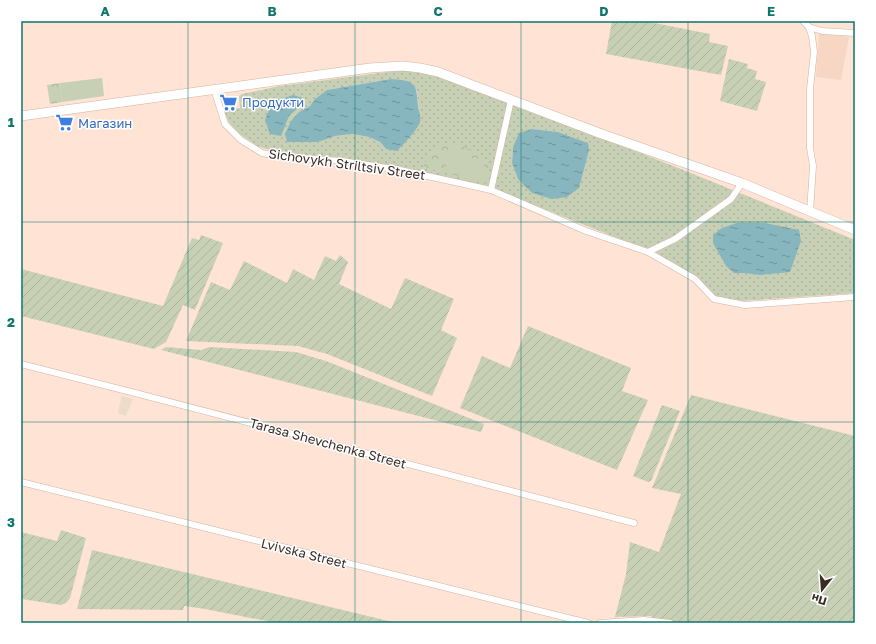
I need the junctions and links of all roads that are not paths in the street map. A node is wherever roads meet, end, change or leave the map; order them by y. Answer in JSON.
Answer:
{"nodes":[{"id":1,"x":803,"y":21,"type":"edge"},
{"id":2,"x":809,"y":27,"type":"junction"},
{"id":3,"x":855,"y":33,"type":"edge"},
{"id":4,"x":214,"y":89,"type":"junction"},
{"id":5,"x":511,"y":100,"type":"junction"},
{"id":6,"x":21,"y":116,"type":"edge"},
{"id":7,"x":742,"y":183,"type":"junction"},
{"id":8,"x":491,"y":190,"type":"junction"},
{"id":9,"x":810,"y":212,"type":"junction"},
{"id":10,"x":855,"y":230,"type":"edge"},
{"id":11,"x":648,"y":252,"type":"junction"},
{"id":12,"x":855,"y":297,"type":"edge"},
{"id":13,"x":21,"y":364,"type":"edge"},
{"id":14,"x":21,"y":482,"type":"edge"},
{"id":15,"x":634,"y":523,"type":"dead end"},
{"id":16,"x":588,"y":623,"type":"edge"},
{"id":17,"x":600,"y":623,"type":"edge"},
{"id":18,"x":670,"y":623,"type":"edge"}],
"edges":[{"from":1,"to":2,"type":"street"},
{"from":2,"to":3,"type":"street"},
{"from":2,"to":9,"type":"street"},
{"from":4,"to":5,"type":"street"},
{"from":4,"to":6,"type":"street"},
{"from":4,"to":8,"type":"street","name":"Sichovykh Striltsiv Street"},
{"from":5,"to":7,"type":"street"},
{"from":5,"to":8,"type":"street"},
{"from":7,"to":9,"type":"street"},
{"from":7,"to":11,"type":"street"},
{"from":8,"to":11,"type":"street","name":"Sichovykh Striltsiv Street"},
{"from":9,"to":10,"type":"street"},
{"from":11,"to":12,"type":"street","name":"Sichovykh Striltsiv Street"},
{"from":13,"to":15,"type":"street","name":"Tarasa Shevchenka Street"},
{"from":14,"to":16,"type":"street","name":"Lvivska Street"},
{"from":17,"to":18,"type":"street"}]}
